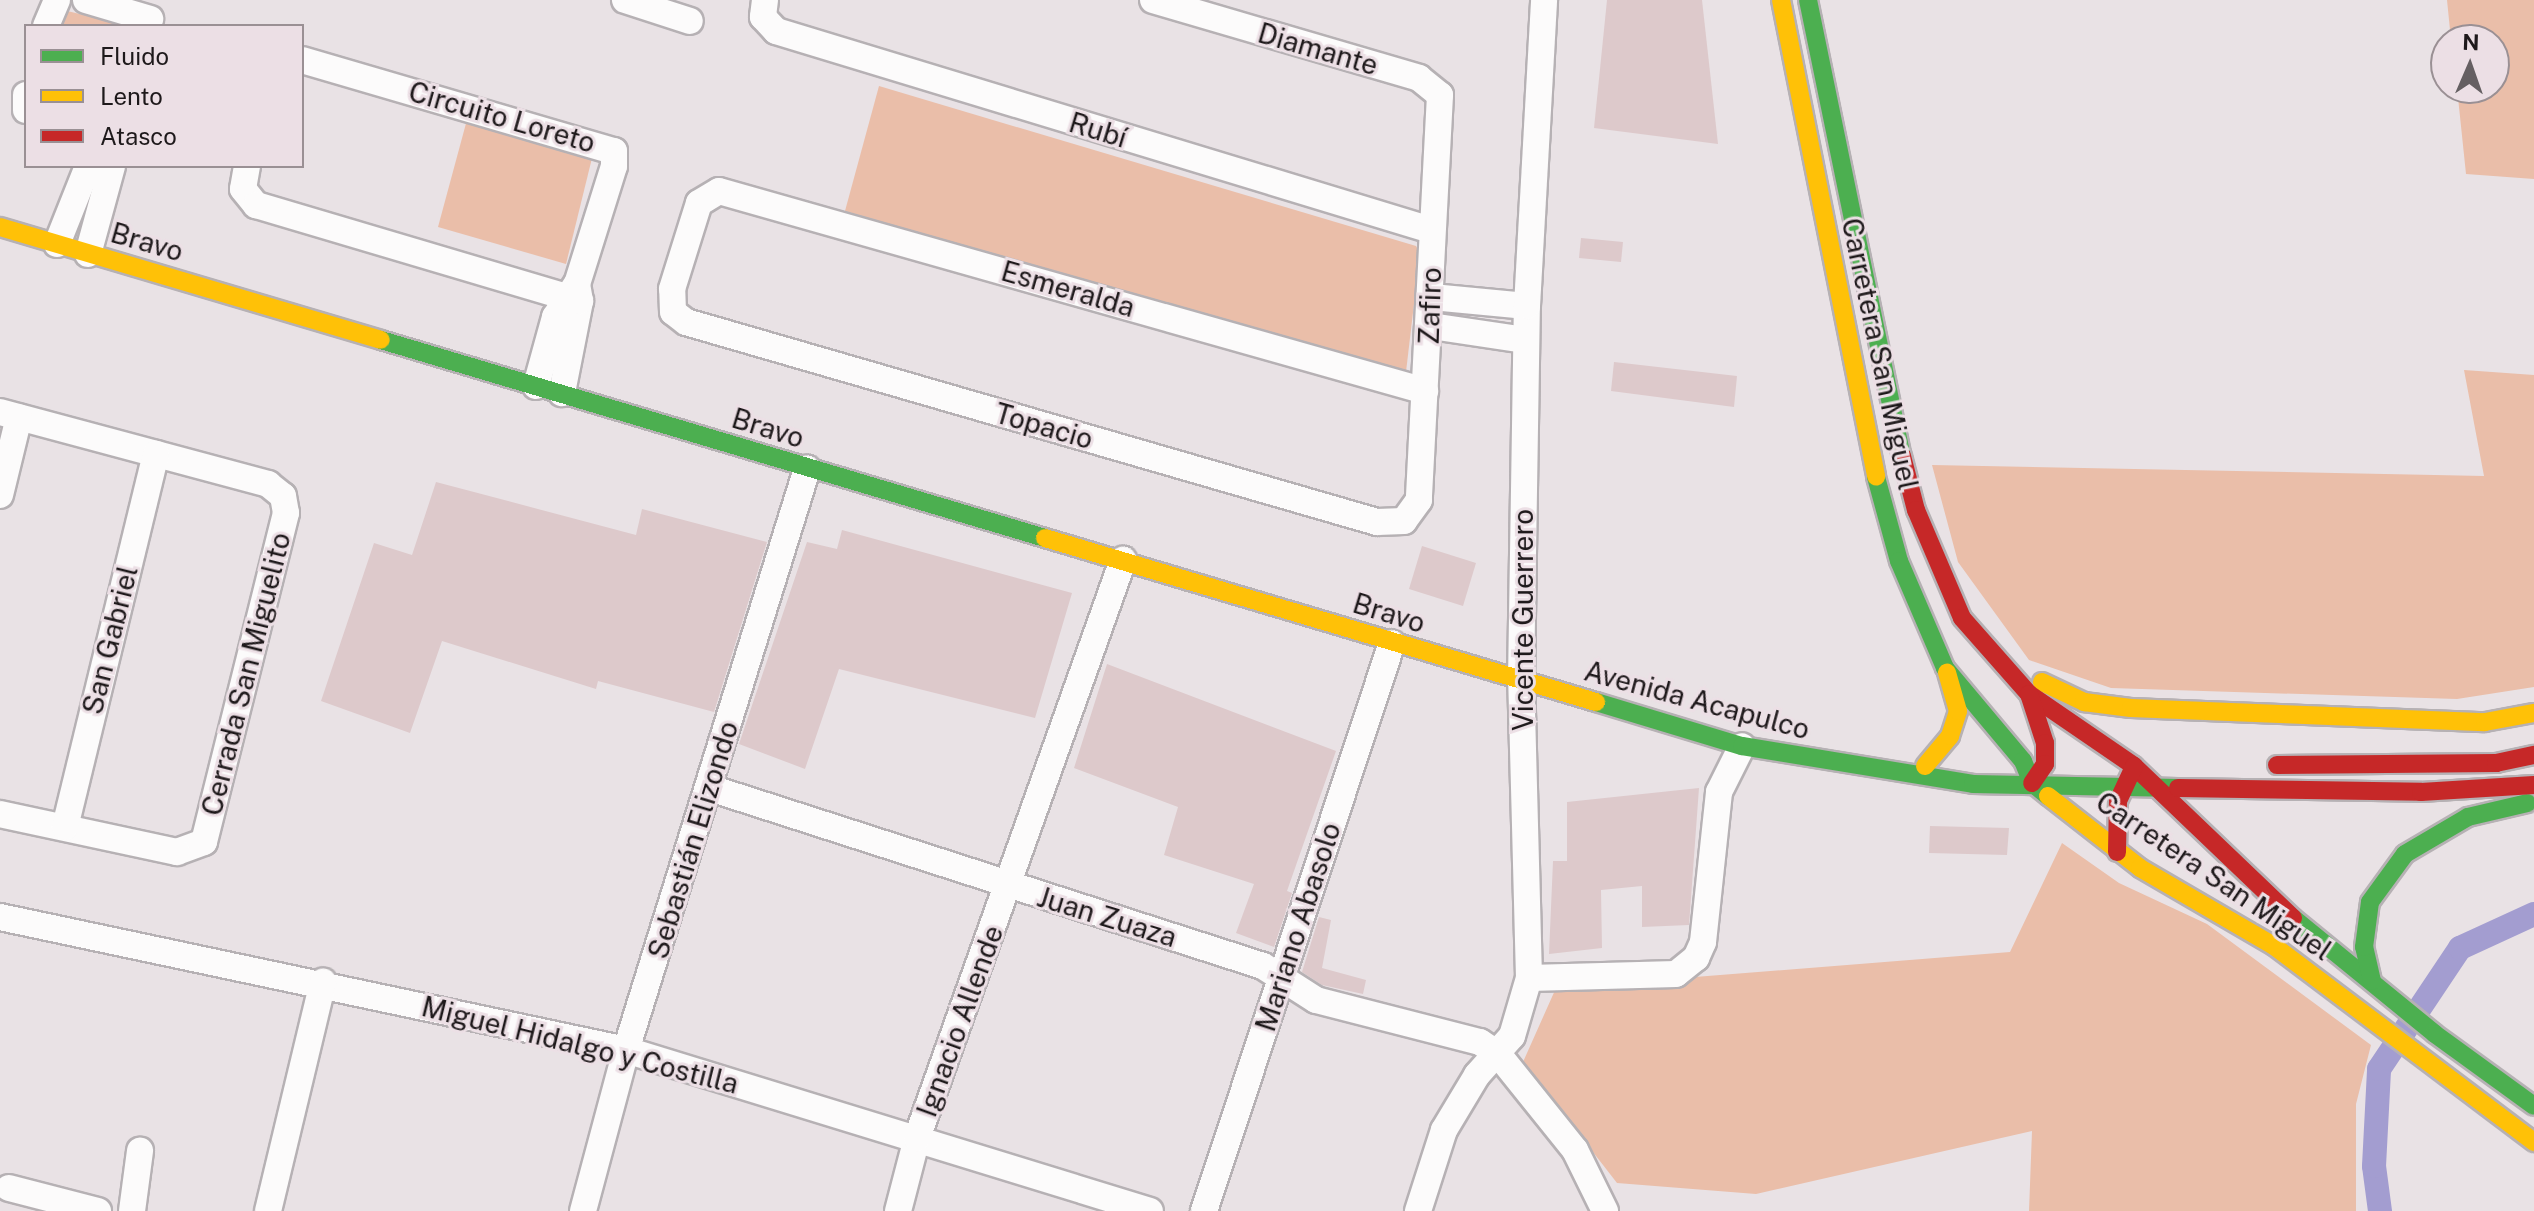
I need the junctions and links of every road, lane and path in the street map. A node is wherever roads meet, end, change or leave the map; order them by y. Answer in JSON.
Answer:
{"nodes":[{"id":1,"x":57,"y":0,"type":"edge"},
{"id":2,"x":86,"y":0,"type":"edge"},
{"id":3,"x":625,"y":0,"type":"edge"},
{"id":4,"x":1153,"y":0,"type":"edge"},
{"id":5,"x":1544,"y":0,"type":"edge"},
{"id":6,"x":1781,"y":0,"type":"edge"},
{"id":7,"x":1808,"y":0,"type":"edge"},
{"id":8,"x":662,"y":5,"type":"edge"},
{"id":9,"x":766,"y":12,"type":"edge"},
{"id":10,"x":152,"y":15,"type":"edge"},
{"id":11,"x":690,"y":21,"type":"dead end"},
{"id":12,"x":47,"y":24,"type":"edge"},
{"id":13,"x":304,"y":61,"type":"edge"},
{"id":14,"x":1436,"y":88,"type":"joint"},
{"id":15,"x":87,"y":168,"type":"edge"},
{"id":16,"x":111,"y":168,"type":"edge"},
{"id":17,"x":247,"y":168,"type":"edge"},
{"id":18,"x":710,"y":193,"type":"joint"},
{"id":19,"x":0,"y":227,"type":"edge"},
{"id":20,"x":1431,"y":230,"type":"junction"},
{"id":21,"x":57,"y":244,"type":"junction"},
{"id":22,"x":88,"y":254,"type":"junction"},
{"id":23,"x":574,"y":294,"type":"junction"},
{"id":24,"x":1432,"y":297,"type":"junction"},
{"id":25,"x":1527,"y":306,"type":"junction"},
{"id":26,"x":1431,"y":326,"type":"junction"},
{"id":27,"x":1526,"y":340,"type":"junction"},
{"id":28,"x":536,"y":386,"type":"junction"},
{"id":29,"x":1425,"y":391,"type":"junction"},
{"id":30,"x":562,"y":393,"type":"junction"},
{"id":31,"x":10,"y":414,"type":"edge"},
{"id":32,"x":156,"y":454,"type":"junction"},
{"id":33,"x":807,"y":469,"type":"junction"},
{"id":34,"x":0,"y":495,"type":"edge"},
{"id":35,"x":1404,"y":521,"type":"joint"},
{"id":36,"x":1123,"y":560,"type":"junction"},
{"id":37,"x":1962,"y":618,"type":"junction"},
{"id":38,"x":1392,"y":643,"type":"junction"},
{"id":39,"x":1945,"y":668,"type":"junction"},
{"id":40,"x":1521,"y":681,"type":"junction"},
{"id":41,"x":2029,"y":694,"type":"junction"},
{"id":42,"x":2534,"y":713,"type":"edge"},
{"id":43,"x":1742,"y":746,"type":"junction"},
{"id":44,"x":2534,"y":755,"type":"edge"},
{"id":45,"x":2023,"y":761,"type":"junction"},
{"id":46,"x":2052,"y":764,"type":"junction"},
{"id":47,"x":2090,"y":765,"type":"dead end"},
{"id":48,"x":2258,"y":765,"type":"dead end"},
{"id":49,"x":2134,"y":766,"type":"junction"},
{"id":50,"x":2165,"y":766,"type":"dead end"},
{"id":51,"x":1917,"y":769,"type":"junction"},
{"id":52,"x":2032,"y":783,"type":"junction"},
{"id":53,"x":1973,"y":784,"type":"junction"},
{"id":54,"x":2123,"y":784,"type":"junction"},
{"id":55,"x":2534,"y":785,"type":"edge"},
{"id":56,"x":2155,"y":786,"type":"junction"},
{"id":57,"x":710,"y":788,"type":"junction"},
{"id":58,"x":2534,"y":799,"type":"edge"},
{"id":59,"x":0,"y":814,"type":"edge"},
{"id":60,"x":65,"y":827,"type":"junction"},
{"id":61,"x":2086,"y":827,"type":"junction"},
{"id":62,"x":2117,"y":852,"type":"junction"},
{"id":63,"x":1009,"y":886,"type":"junction"},
{"id":64,"x":0,"y":917,"type":"edge"},
{"id":65,"x":1529,"y":978,"type":"junction"},
{"id":66,"x":1280,"y":979,"type":"junction"},
{"id":67,"x":323,"y":982,"type":"junction"},
{"id":68,"x":2379,"y":987,"type":"junction"},
{"id":69,"x":626,"y":1050,"type":"junction"},
{"id":70,"x":1498,"y":1054,"type":"junction"},
{"id":71,"x":2534,"y":1106,"type":"edge"},
{"id":72,"x":917,"y":1138,"type":"junction"},
{"id":73,"x":2534,"y":1142,"type":"edge"},
{"id":74,"x":140,"y":1151,"type":"dead end"},
{"id":75,"x":9,"y":1188,"type":"dead end"},
{"id":76,"x":56,"y":1206,"type":"edge"},
{"id":77,"x":98,"y":1211,"type":"edge"},
{"id":78,"x":132,"y":1211,"type":"edge"},
{"id":79,"x":268,"y":1211,"type":"edge"},
{"id":80,"x":583,"y":1211,"type":"edge"},
{"id":81,"x":898,"y":1211,"type":"edge"},
{"id":82,"x":1150,"y":1211,"type":"edge"},
{"id":83,"x":1204,"y":1211,"type":"edge"},
{"id":84,"x":1418,"y":1211,"type":"edge"},
{"id":85,"x":1605,"y":1211,"type":"edge"}],
"edges":[{"from":1,"to":12,"type":"street"},
{"from":2,"to":10,"type":"street"},
{"from":3,"to":8,"type":"street"},
{"from":4,"to":14,"type":"street","name":"Diamante"},
{"from":5,"to":25,"type":"street","name":"Vicente Guerrero"},
{"from":6,"to":39,"type":"main road","name":"Carretera San Miguel"},
{"from":7,"to":37,"type":"main road","name":"Carretera San Miguel"},
{"from":8,"to":11,"type":"street"},
{"from":9,"to":20,"type":"street","name":"Rubí"},
{"from":13,"to":23,"type":"street","name":"Circuito Loreto"},
{"from":14,"to":20,"type":"street","name":"Zafiro"},
{"from":15,"to":21,"type":"street"},
{"from":16,"to":22,"type":"street"},
{"from":17,"to":23,"type":"street"},
{"from":18,"to":29,"type":"street","name":"Esmeralda"},
{"from":18,"to":35,"type":"street","name":"Topacio"},
{"from":19,"to":21,"type":"main road","name":"Bravo"},
{"from":20,"to":24,"type":"street","name":"Zafiro"},
{"from":21,"to":22,"type":"main road","name":"Bravo"},
{"from":22,"to":28,"type":"main road","name":"Bravo"},
{"from":23,"to":28,"type":"street"},
{"from":23,"to":30,"type":"street"},
{"from":24,"to":25,"type":"street"},
{"from":24,"to":26,"type":"street","name":"Zafiro"},
{"from":25,"to":27,"type":"street","name":"Vicente Guerrero"},
{"from":26,"to":27,"type":"street"},
{"from":26,"to":29,"type":"street","name":"Zafiro"},
{"from":27,"to":40,"type":"street","name":"Vicente Guerrero"},
{"from":28,"to":30,"type":"main road","name":"Bravo"},
{"from":29,"to":35,"type":"street","name":"Zafiro"},
{"from":30,"to":33,"type":"main road","name":"Bravo"},
{"from":31,"to":32,"type":"street","name":"Cerrada San Miguelito"},
{"from":31,"to":34,"type":"street"},
{"from":32,"to":60,"type":"street","name":"San Gabriel"},
{"from":32,"to":60,"type":"street","name":"Cerrada San Miguelito"},
{"from":33,"to":36,"type":"main road","name":"Bravo"},
{"from":33,"to":57,"type":"street","name":"Sebastián Elizondo"},
{"from":36,"to":38,"type":"main road","name":"Bravo"},
{"from":36,"to":63,"type":"street","name":"Ignacio Allende"},
{"from":37,"to":41,"type":"main road","name":"Carretera San Miguel"},
{"from":37,"to":42,"type":"main road"},
{"from":38,"to":40,"type":"main road","name":"Bravo"},
{"from":38,"to":66,"type":"street","name":"Mariano Abasolo"},
{"from":39,"to":45,"type":"main road","name":"Carretera San Miguel"},
{"from":39,"to":51,"type":"main road"},
{"from":40,"to":43,"type":"main road","name":"Avenida Acapulco"},
{"from":40,"to":65,"type":"street","name":"Vicente Guerrero"},
{"from":41,"to":46,"type":"main road"},
{"from":41,"to":49,"type":"main road","name":"Carretera San Miguel"},
{"from":43,"to":51,"type":"main road","name":"Avenida Acapulco"},
{"from":43,"to":65,"type":"street"},
{"from":44,"to":48,"type":"main road"},
{"from":45,"to":46,"type":"main road","name":"Avenida Acapulco"},
{"from":45,"to":51,"type":"main road","name":"Avenida Acapulco"},
{"from":45,"to":52,"type":"main road","name":"Carretera San Miguel"},
{"from":46,"to":52,"type":"main road"},
{"from":47,"to":49,"type":"main road"},
{"from":49,"to":50,"type":"main road"},
{"from":49,"to":54,"type":"main road"},
{"from":49,"to":56,"type":"main road","name":"Carretera San Miguel"},
{"from":51,"to":53,"type":"main road","name":"Avenida Acapulco"},
{"from":52,"to":53,"type":"main road","name":"Avenida Acapulco"},
{"from":52,"to":54,"type":"main road","name":"Avenida Acapulco"},
{"from":52,"to":61,"type":"main road","name":"Carretera San Miguel"},
{"from":53,"to":61,"type":"main road"},
{"from":54,"to":56,"type":"main road","name":"Avenida Acapulco"},
{"from":54,"to":62,"type":"main road"},
{"from":55,"to":56,"type":"main road","name":"Avenida Acapulco"},
{"from":56,"to":68,"type":"main road","name":"Carretera San Miguel"},
{"from":57,"to":63,"type":"street","name":"Juan Zuaza"},
{"from":57,"to":69,"type":"street","name":"Sebastián Elizondo"},
{"from":58,"to":68,"type":"main road"},
{"from":59,"to":60,"type":"street","name":"Cerrada San Miguelito"},
{"from":61,"to":62,"type":"main road","name":"Carretera San Miguel"},
{"from":62,"to":73,"type":"main road","name":"Carretera San Miguel"},
{"from":63,"to":66,"type":"street","name":"Juan Zuaza"},
{"from":63,"to":72,"type":"street","name":"Ignacio Allende"},
{"from":64,"to":67,"type":"street","name":"Miguel Hidalgo y Costilla"},
{"from":65,"to":70,"type":"street","name":"Vicente Guerrero"},
{"from":66,"to":70,"type":"street","name":"Juan Zuaza"},
{"from":66,"to":83,"type":"street","name":"Mariano Abasolo"},
{"from":67,"to":69,"type":"street","name":"Miguel Hidalgo y Costilla"},
{"from":67,"to":79,"type":"street"},
{"from":68,"to":71,"type":"main road","name":"Carretera San Miguel"},
{"from":69,"to":72,"type":"street","name":"Miguel Hidalgo y Costilla"},
{"from":69,"to":80,"type":"street","name":"Sebastián Elizondo"},
{"from":70,"to":84,"type":"street","name":"Vicente Guerrero"},
{"from":70,"to":85,"type":"street"},
{"from":72,"to":81,"type":"street","name":"Ignacio Allende"},
{"from":72,"to":82,"type":"street","name":"Miguel Hidalgo y Costilla"},
{"from":74,"to":78,"type":"street"},
{"from":75,"to":76,"type":"street"},
{"from":76,"to":77,"type":"street"}]}
